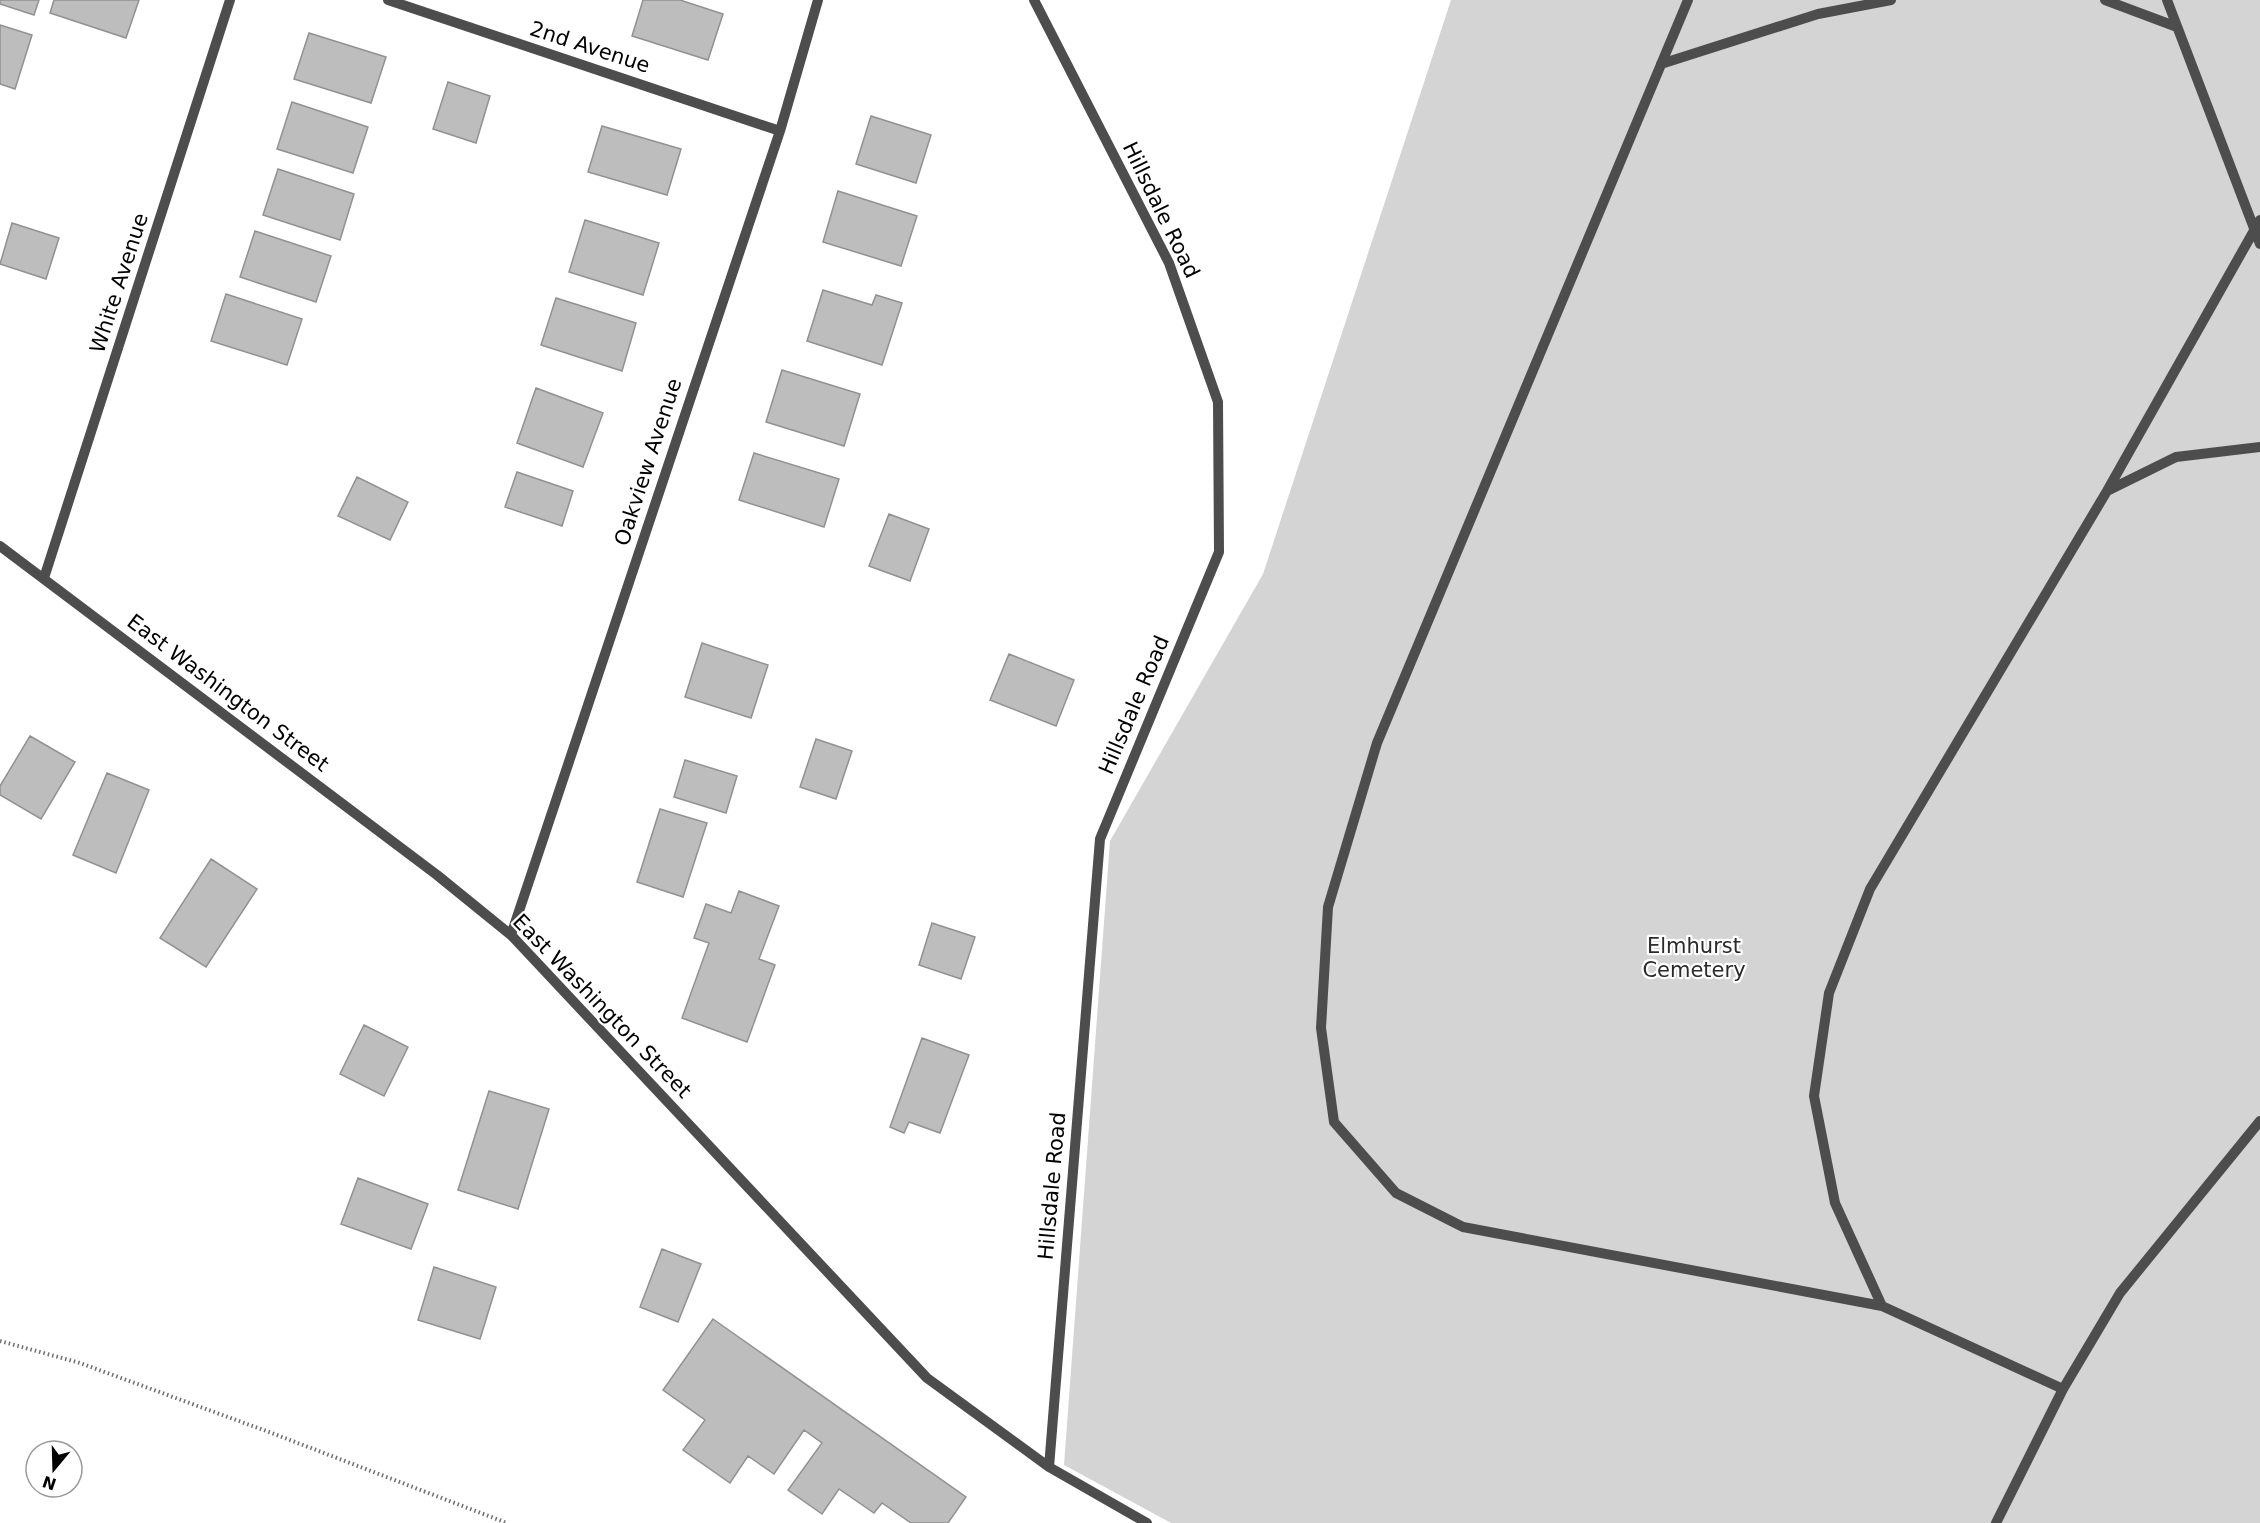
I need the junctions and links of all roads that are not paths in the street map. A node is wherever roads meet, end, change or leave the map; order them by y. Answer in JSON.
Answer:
{"nodes":[{"id":1,"x":230,"y":0,"type":"edge"},
{"id":2,"x":388,"y":0,"type":"edge"},
{"id":3,"x":818,"y":0,"type":"edge"},
{"id":4,"x":1034,"y":0,"type":"edge"},
{"id":5,"x":1689,"y":0,"type":"edge"},
{"id":6,"x":1891,"y":0,"type":"edge"},
{"id":7,"x":2105,"y":0,"type":"edge"},
{"id":8,"x":2167,"y":0,"type":"edge"},
{"id":9,"x":2177,"y":27,"type":"junction"},
{"id":10,"x":1661,"y":64,"type":"junction"},
{"id":11,"x":780,"y":131,"type":"junction"},
{"id":12,"x":2257,"y":225,"type":"edge"},
{"id":13,"x":2260,"y":244,"type":"edge"},
{"id":14,"x":2260,"y":447,"type":"edge"},
{"id":15,"x":2107,"y":491,"type":"junction"},
{"id":16,"x":0,"y":546,"type":"edge"},
{"id":17,"x":44,"y":578,"type":"junction"},
{"id":18,"x":511,"y":935,"type":"junction"},
{"id":19,"x":2260,"y":1120,"type":"edge"},
{"id":20,"x":1882,"y":1306,"type":"junction"},
{"id":21,"x":2063,"y":1389,"type":"junction"},
{"id":22,"x":1049,"y":1467,"type":"junction"},
{"id":23,"x":1147,"y":1523,"type":"edge"},
{"id":24,"x":1996,"y":1523,"type":"edge"}],
"edges":[{"from":1,"to":17,"type":"street","name":"White Avenue"},
{"from":2,"to":11,"type":"street","name":"2nd Avenue"},
{"from":3,"to":11,"type":"street","name":"Oakview Avenue"},
{"from":4,"to":22,"type":"street","name":"Hillsdale Road"},
{"from":5,"to":10,"type":"street"},
{"from":6,"to":10,"type":"street"},
{"from":7,"to":9,"type":"street"},
{"from":8,"to":9,"type":"street"},
{"from":9,"to":12,"type":"street"},
{"from":10,"to":20,"type":"street"},
{"from":11,"to":18,"type":"street","name":"Oakview Avenue"},
{"from":12,"to":13,"type":"street"},
{"from":12,"to":15,"type":"street"},
{"from":14,"to":15,"type":"street"},
{"from":15,"to":20,"type":"street"},
{"from":16,"to":17,"type":"street","name":"East Washington Street"},
{"from":17,"to":18,"type":"street","name":"East Washington Street"},
{"from":18,"to":22,"type":"street","name":"East Washington Street"},
{"from":19,"to":21,"type":"street"},
{"from":20,"to":21,"type":"street"},
{"from":21,"to":24,"type":"street"},
{"from":22,"to":23,"type":"street","name":"East Washington Street"}]}
